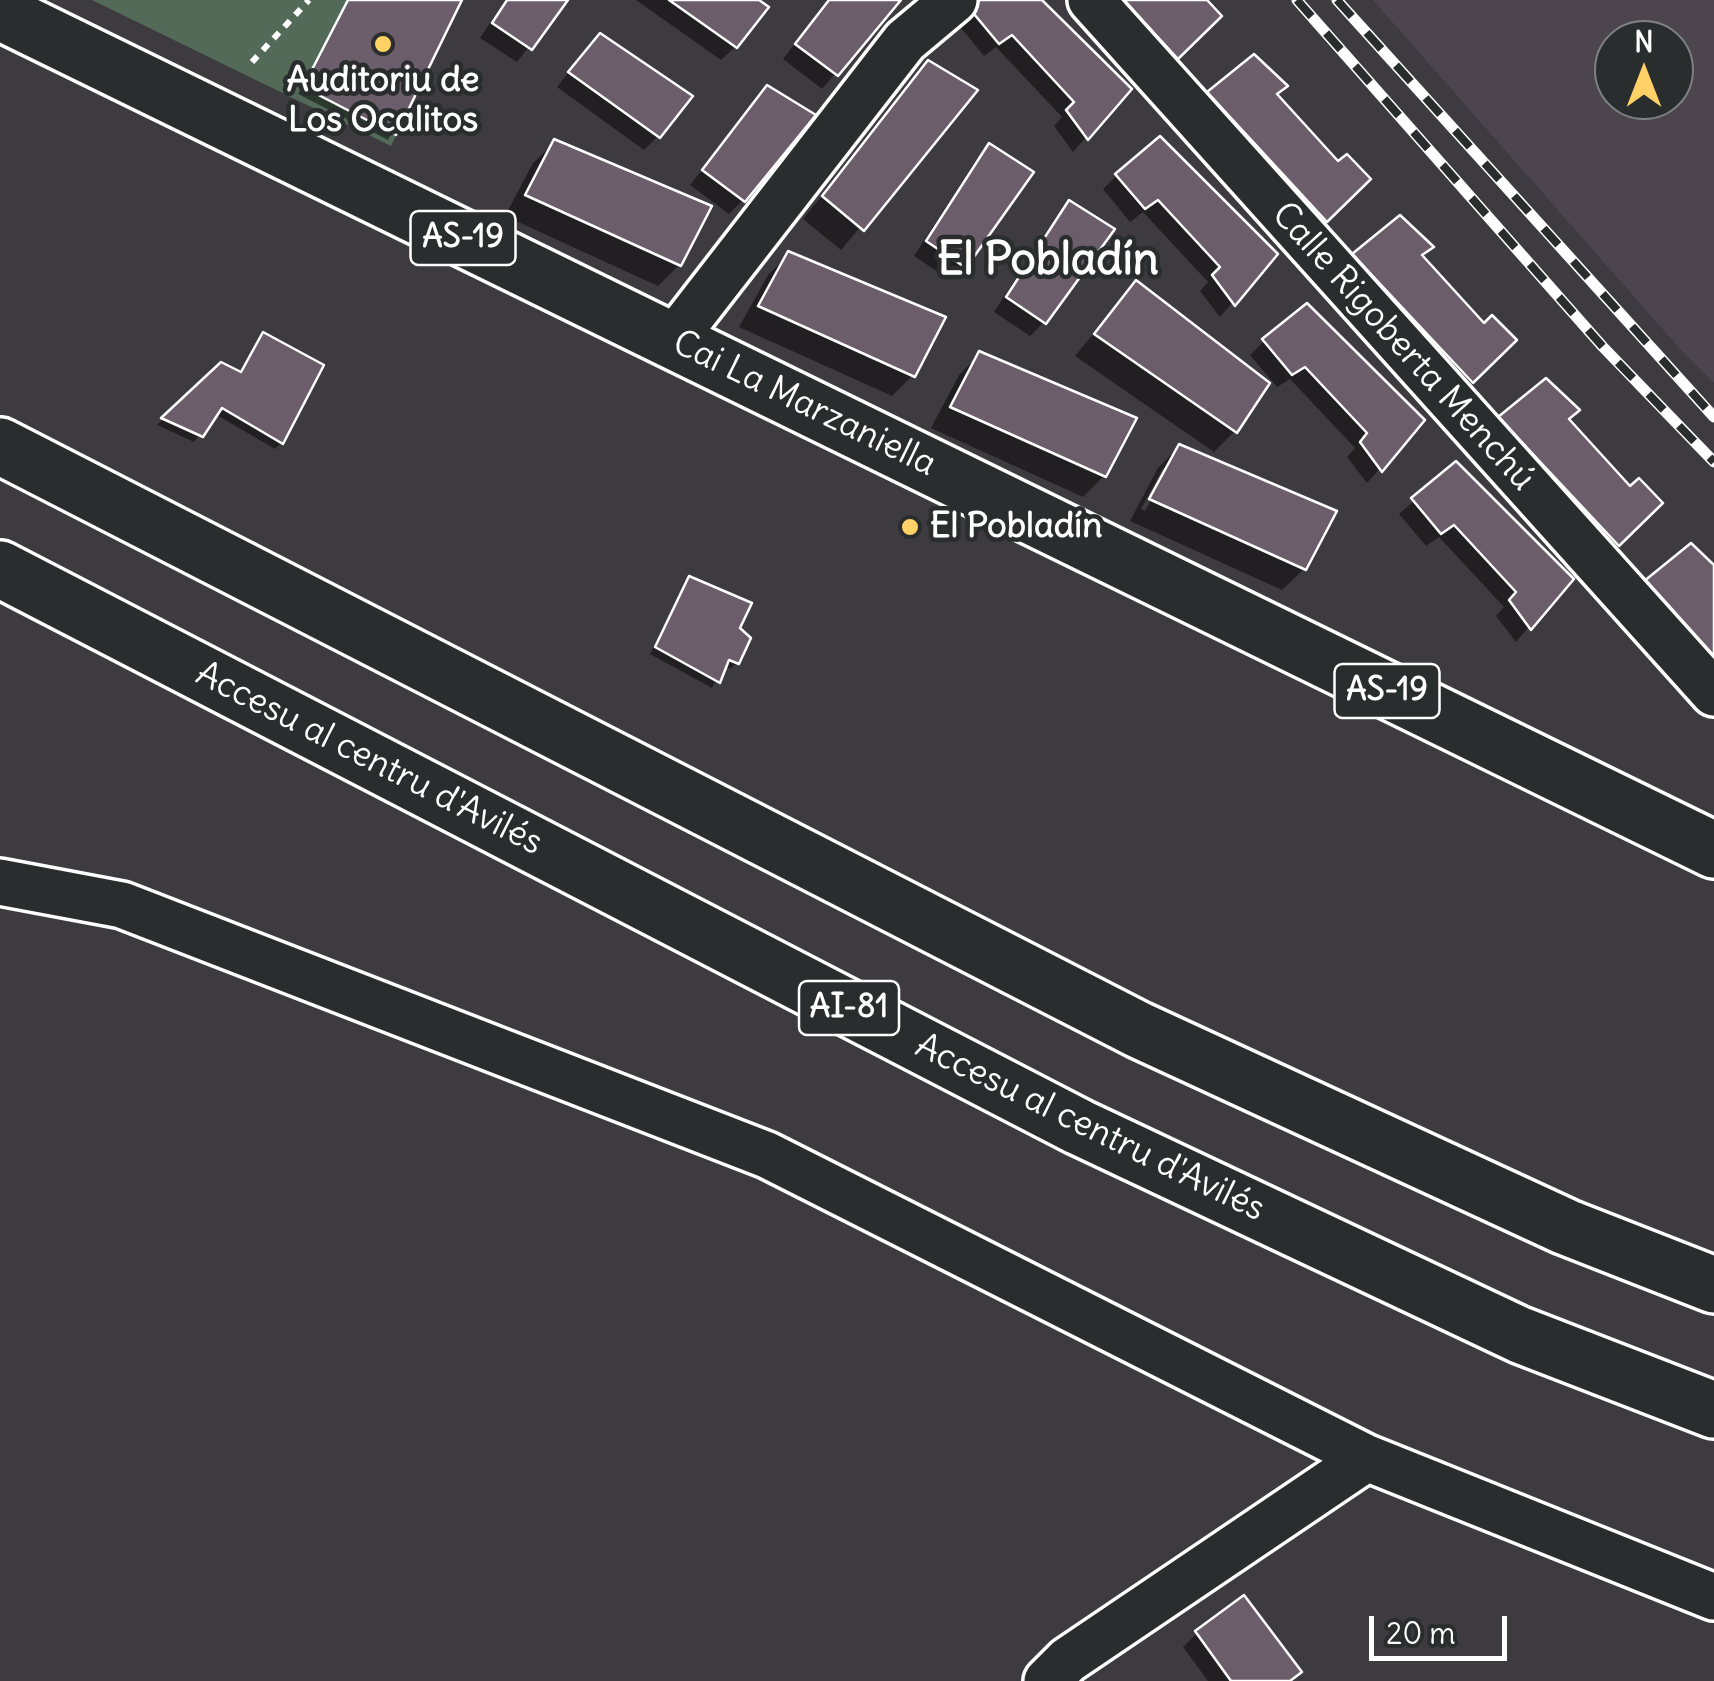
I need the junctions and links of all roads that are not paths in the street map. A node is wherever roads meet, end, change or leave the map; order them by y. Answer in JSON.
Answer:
{"nodes":[{"id":1,"x":954,"y":0,"type":"edge"},
{"id":2,"x":1091,"y":0,"type":"edge"},
{"id":3,"x":0,"y":12,"type":"edge"},
{"id":4,"x":673,"y":340,"type":"junction"},
{"id":5,"x":0,"y":446,"type":"edge"},
{"id":6,"x":0,"y":568,"type":"edge"},
{"id":7,"x":1714,"y":693,"type":"edge"},
{"id":8,"x":1714,"y":850,"type":"edge"},
{"id":9,"x":0,"y":882,"type":"edge"},
{"id":10,"x":1714,"y":1285,"type":"edge"},
{"id":11,"x":1714,"y":1410,"type":"edge"},
{"id":12,"x":1367,"y":1458,"type":"junction"},
{"id":13,"x":1714,"y":1597,"type":"edge"},
{"id":14,"x":1048,"y":1681,"type":"edge"}],
"edges":[{"from":1,"to":4,"type":"street"},
{"from":2,"to":7,"type":"street","name":"Calle Rigoberta Menchú"},
{"from":3,"to":4,"type":"main road","name":"Cai La Marzaniella","number":"AS-19"},
{"from":4,"to":8,"type":"main road","name":"Cai La Marzaniella","number":"AS-19"},
{"from":5,"to":10,"type":"main road"},
{"from":6,"to":11,"type":"main road","name":"Accesu al centru d'Avilés","number":"AI-81"},
{"from":9,"to":12,"type":"street"},
{"from":12,"to":13,"type":"street"},
{"from":12,"to":14,"type":"street"}]}
